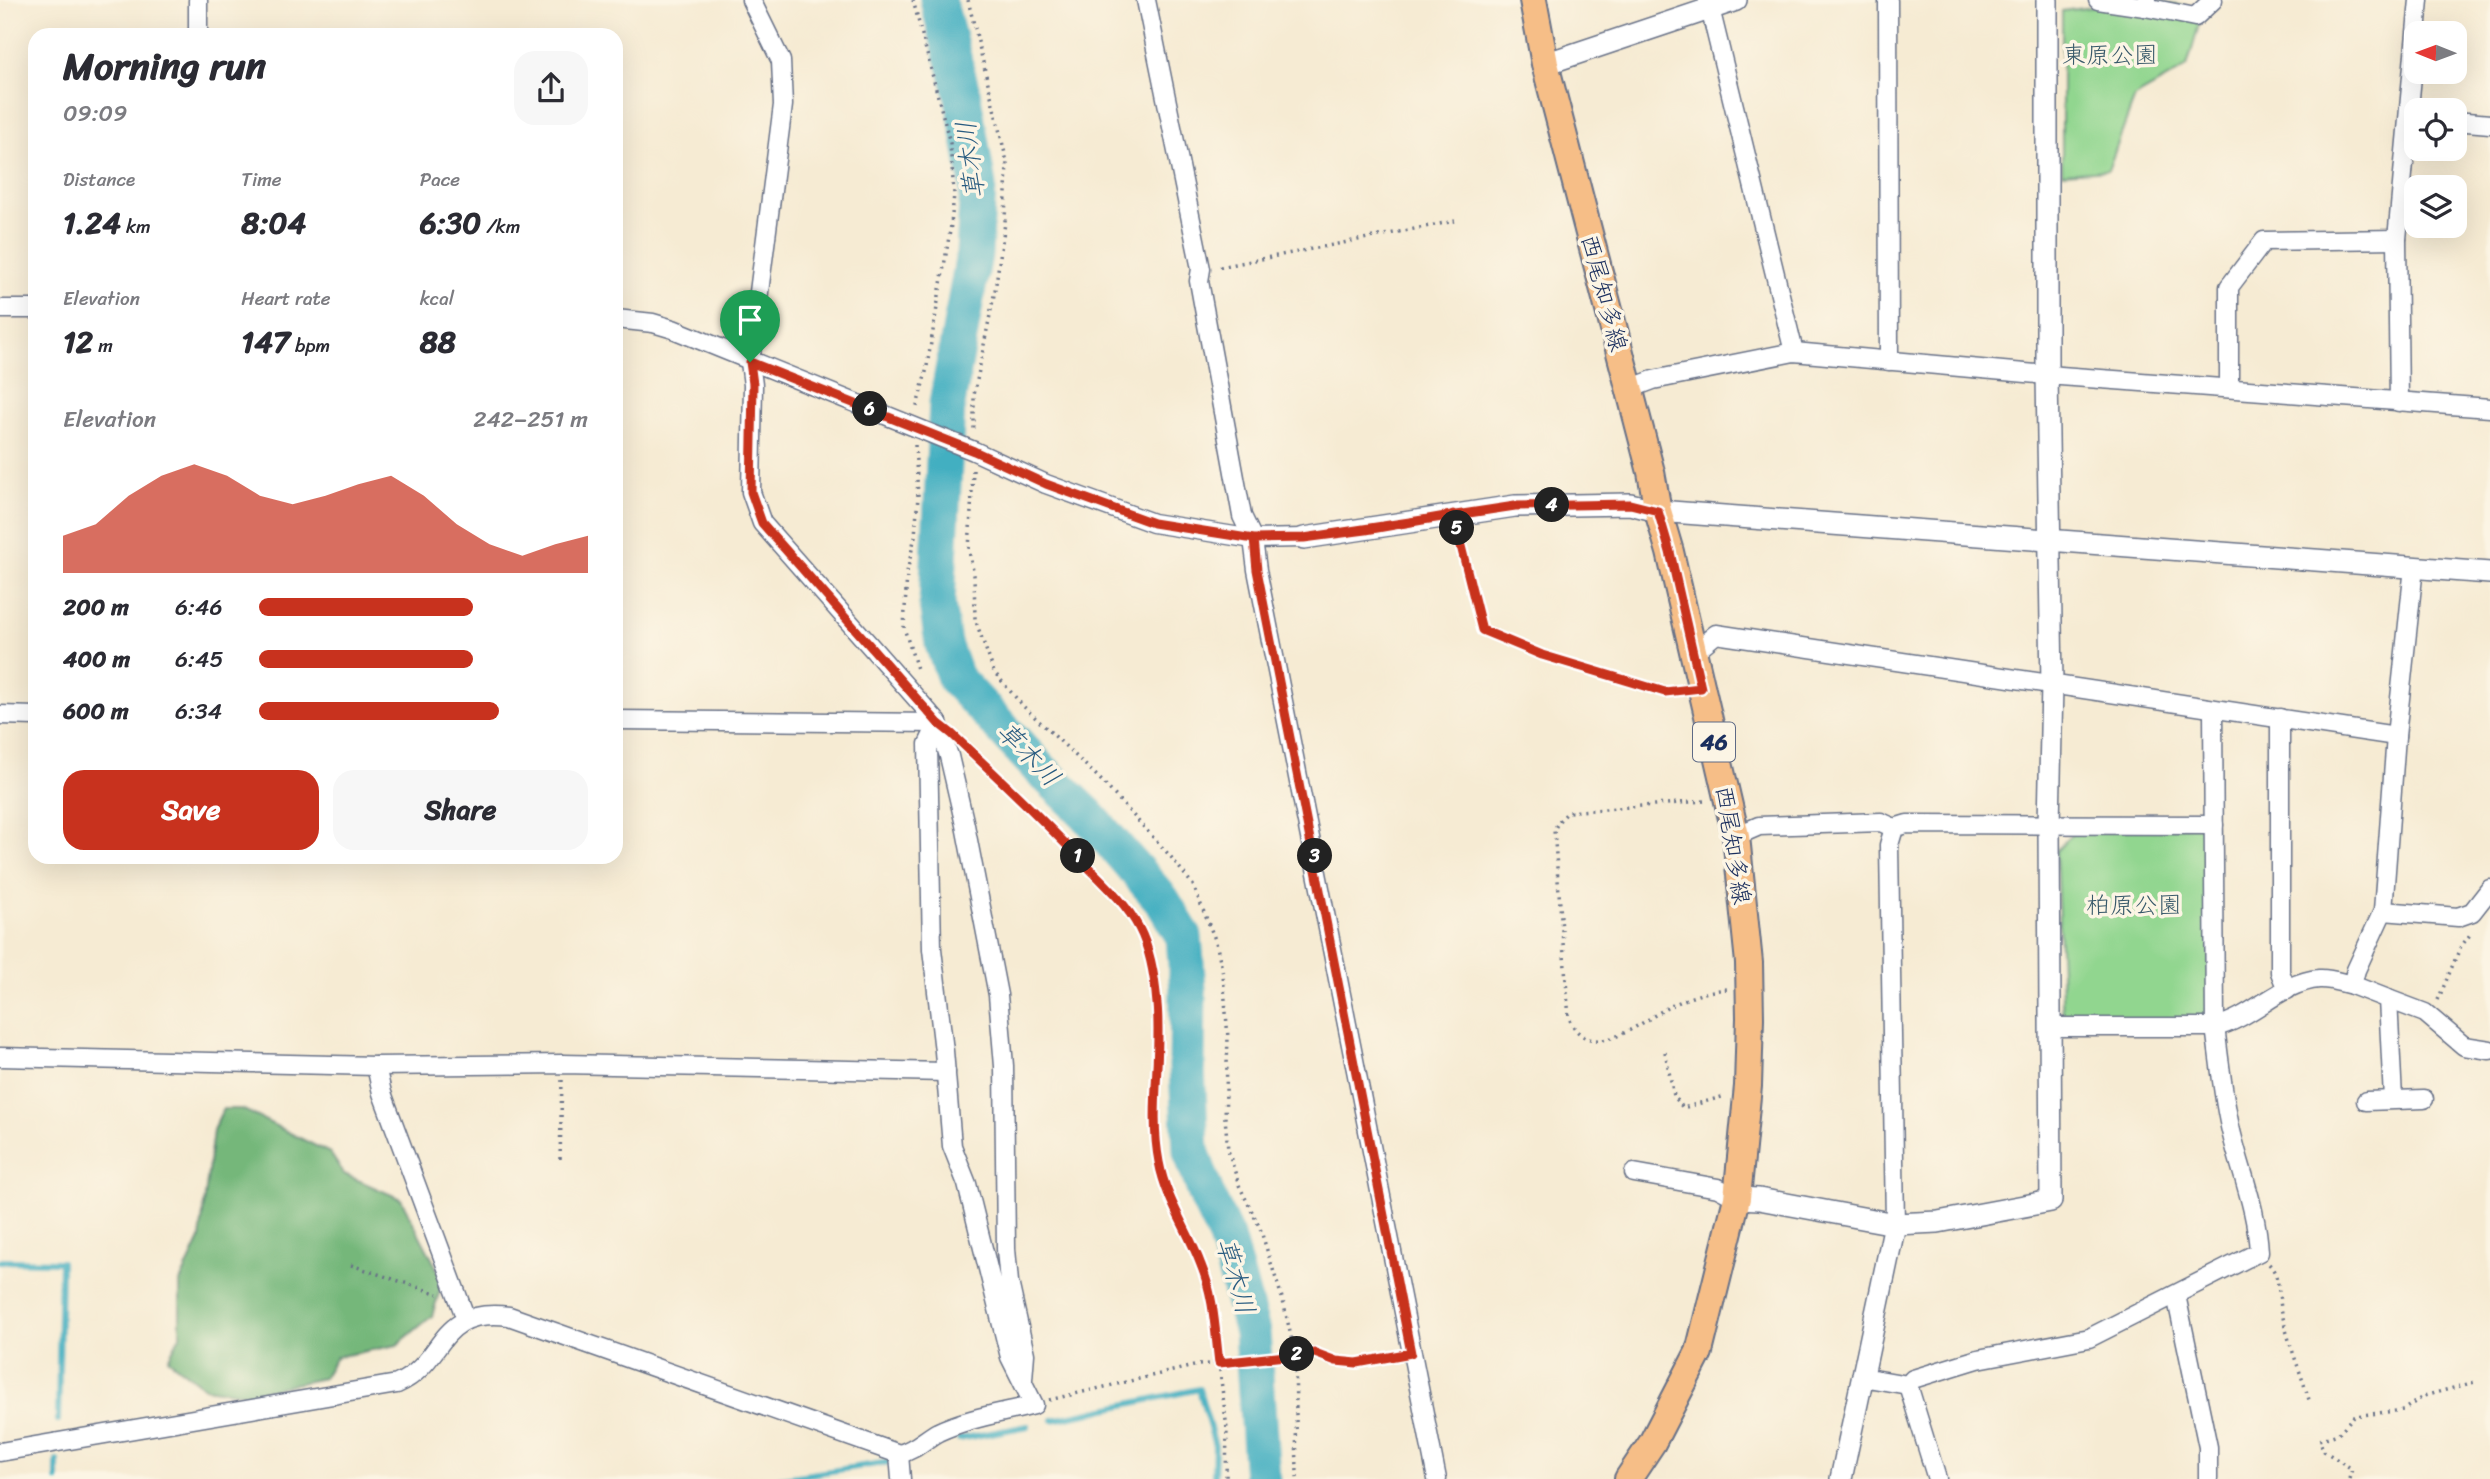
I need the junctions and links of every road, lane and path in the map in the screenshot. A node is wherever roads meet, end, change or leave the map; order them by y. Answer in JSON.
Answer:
{"nodes":[{"id":1,"x":198,"y":0,"type":"edge"},
{"id":2,"x":751,"y":0,"type":"edge"},
{"id":3,"x":913,"y":0,"type":"edge"},
{"id":4,"x":968,"y":0,"type":"edge"},
{"id":5,"x":1146,"y":0,"type":"edge"},
{"id":6,"x":1533,"y":0,"type":"edge"},
{"id":7,"x":1736,"y":0,"type":"edge"},
{"id":8,"x":1888,"y":0,"type":"edge"},
{"id":9,"x":2047,"y":0,"type":"edge"},
{"id":10,"x":2098,"y":0,"type":"edge"},
{"id":11,"x":2213,"y":0,"type":"edge"},
{"id":12,"x":2419,"y":0,"type":"edge"},
{"id":13,"x":1709,"y":4,"type":"edge"},
{"id":14,"x":2146,"y":4,"type":"edge"},
{"id":15,"x":198,"y":28,"type":"edge"},
{"id":16,"x":1545,"y":64,"type":"junction"},
{"id":17,"x":2414,"y":98,"type":"edge"},
{"id":18,"x":2467,"y":122,"type":"edge"},
{"id":19,"x":2490,"y":124,"type":"edge"},
{"id":20,"x":2407,"y":161,"type":"edge"},
{"id":21,"x":1455,"y":221,"type":"dead end"},
{"id":22,"x":2397,"y":239,"type":"junction"},
{"id":23,"x":1200,"y":271,"type":"junction"},
{"id":24,"x":0,"y":309,"type":"edge"},
{"id":25,"x":28,"y":309,"type":"edge"},
{"id":26,"x":623,"y":320,"type":"edge"},
{"id":27,"x":1794,"y":352,"type":"junction"},
{"id":28,"x":1889,"y":361,"type":"junction"},
{"id":29,"x":750,"y":362,"type":"junction"},
{"id":30,"x":2047,"y":375,"type":"junction"},
{"id":31,"x":2229,"y":387,"type":"junction"},
{"id":32,"x":1629,"y":389,"type":"junction"},
{"id":33,"x":2399,"y":402,"type":"junction"},
{"id":34,"x":2490,"y":408,"type":"edge"},
{"id":35,"x":921,"y":430,"type":"junction"},
{"id":36,"x":967,"y":449,"type":"junction"},
{"id":37,"x":1658,"y":511,"type":"junction"},
{"id":38,"x":1453,"y":514,"type":"junction"},
{"id":39,"x":1304,"y":538,"type":"joint"},
{"id":40,"x":1254,"y":539,"type":"junction"},
{"id":41,"x":2050,"y":539,"type":"junction"},
{"id":42,"x":2414,"y":567,"type":"junction"},
{"id":43,"x":2490,"y":573,"type":"edge"},
{"id":44,"x":1693,"y":653,"type":"junction"},
{"id":45,"x":920,"y":677,"type":"dead end"},
{"id":46,"x":2052,"y":684,"type":"junction"},
{"id":47,"x":1701,"y":688,"type":"junction"},
{"id":48,"x":2213,"y":709,"type":"junction"},
{"id":49,"x":0,"y":715,"type":"edge"},
{"id":50,"x":28,"y":716,"type":"edge"},
{"id":51,"x":2280,"y":718,"type":"junction"},
{"id":52,"x":623,"y":720,"type":"edge"},
{"id":53,"x":938,"y":723,"type":"junction"},
{"id":54,"x":2396,"y":736,"type":"junction"},
{"id":55,"x":1726,"y":795,"type":"junction"},
{"id":56,"x":2049,"y":825,"type":"junction"},
{"id":57,"x":2214,"y":825,"type":"junction"},
{"id":58,"x":1894,"y":828,"type":"junction"},
{"id":59,"x":1736,"y":836,"type":"junction"},
{"id":60,"x":2490,"y":889,"type":"edge"},
{"id":61,"x":2477,"y":906,"type":"junction"},
{"id":62,"x":2383,"y":911,"type":"junction"},
{"id":63,"x":2352,"y":985,"type":"junction"},
{"id":64,"x":1750,"y":987,"type":"junction"},
{"id":65,"x":2287,"y":990,"type":"junction"},
{"id":66,"x":2388,"y":999,"type":"junction"},
{"id":67,"x":2431,"y":1018,"type":"junction"},
{"id":68,"x":2050,"y":1027,"type":"junction"},
{"id":69,"x":2215,"y":1027,"type":"junction"},
{"id":70,"x":2490,"y":1050,"type":"edge"},
{"id":71,"x":1665,"y":1052,"type":"dead end"},
{"id":72,"x":0,"y":1057,"type":"edge"},
{"id":73,"x":563,"y":1064,"type":"junction"},
{"id":74,"x":376,"y":1066,"type":"junction"},
{"id":75,"x":946,"y":1072,"type":"junction"},
{"id":76,"x":1747,"y":1096,"type":"junction"},
{"id":77,"x":2393,"y":1099,"type":"junction"},
{"id":78,"x":2424,"y":1099,"type":"dead end"},
{"id":79,"x":2366,"y":1101,"type":"dead end"},
{"id":80,"x":560,"y":1159,"type":"dead end"},
{"id":81,"x":1634,"y":1173,"type":"dead end"},
{"id":82,"x":1737,"y":1198,"type":"junction"},
{"id":83,"x":1895,"y":1224,"type":"junction"},
{"id":84,"x":2259,"y":1252,"type":"junction"},
{"id":85,"x":351,"y":1265,"type":"dead end"},
{"id":86,"x":2176,"y":1295,"type":"junction"},
{"id":87,"x":458,"y":1301,"type":"junction"},
{"id":88,"x":466,"y":1319,"type":"junction"},
{"id":89,"x":1411,"y":1353,"type":"junction"},
{"id":90,"x":1295,"y":1354,"type":"junction"},
{"id":91,"x":1219,"y":1363,"type":"junction"},
{"id":92,"x":1862,"y":1377,"type":"junction"},
{"id":93,"x":1023,"y":1379,"type":"junction"},
{"id":94,"x":2478,"y":1381,"type":"dead end"},
{"id":95,"x":1908,"y":1385,"type":"junction"},
{"id":96,"x":2310,"y":1403,"type":"dead end"},
{"id":97,"x":1034,"y":1405,"type":"junction"},
{"id":98,"x":0,"y":1452,"type":"edge"},
{"id":99,"x":899,"y":1454,"type":"junction"},
{"id":100,"x":901,"y":1479,"type":"edge"},
{"id":101,"x":1226,"y":1479,"type":"edge"},
{"id":102,"x":1297,"y":1479,"type":"edge"},
{"id":103,"x":1437,"y":1479,"type":"edge"},
{"id":104,"x":1628,"y":1479,"type":"edge"},
{"id":105,"x":1841,"y":1479,"type":"edge"},
{"id":106,"x":1937,"y":1479,"type":"edge"},
{"id":107,"x":2208,"y":1479,"type":"edge"},
{"id":108,"x":2348,"y":1479,"type":"edge"}],
"edges":[{"from":1,"to":15,"type":"street"},
{"from":2,"to":29,"type":"street"},
{"from":3,"to":35,"type":"path"},
{"from":4,"to":36,"type":"path"},
{"from":5,"to":23,"type":"street"},
{"from":6,"to":16,"type":"main road","name":"西尾知多線","number":"46"},
{"from":7,"to":13,"type":"street"},
{"from":8,"to":28,"type":"street"},
{"from":9,"to":30,"type":"street"},
{"from":10,"to":14,"type":"street"},
{"from":11,"to":14,"type":"street"},
{"from":12,"to":17,"type":"street"},
{"from":13,"to":16,"type":"street"},
{"from":13,"to":27,"type":"street"},
{"from":16,"to":32,"type":"main road","name":"西尾知多線","number":"46"},
{"from":18,"to":19,"type":"street"},
{"from":20,"to":22,"type":"street"},
{"from":21,"to":23,"type":"path"},
{"from":22,"to":31,"type":"street"},
{"from":22,"to":33,"type":"street"},
{"from":23,"to":40,"type":"street"},
{"from":24,"to":25,"type":"street"},
{"from":26,"to":29,"type":"street"},
{"from":27,"to":28,"type":"street"},
{"from":27,"to":32,"type":"street"},
{"from":28,"to":30,"type":"street"},
{"from":29,"to":35,"type":"street"},
{"from":29,"to":53,"type":"street"},
{"from":30,"to":31,"type":"street"},
{"from":30,"to":41,"type":"street"},
{"from":31,"to":33,"type":"street"},
{"from":32,"to":37,"type":"main road","name":"西尾知多線","number":"46"},
{"from":33,"to":34,"type":"street"},
{"from":35,"to":36,"type":"street"},
{"from":35,"to":45,"type":"path"},
{"from":36,"to":40,"type":"street"},
{"from":36,"to":90,"type":"path"},
{"from":37,"to":38,"type":"street"},
{"from":37,"to":41,"type":"street"},
{"from":37,"to":44,"type":"main road","name":"西尾知多線","number":"46"},
{"from":38,"to":39,"type":"street"},
{"from":38,"to":47,"type":"path"},
{"from":39,"to":40,"type":"street"},
{"from":40,"to":89,"type":"street"},
{"from":41,"to":42,"type":"street"},
{"from":41,"to":46,"type":"street"},
{"from":42,"to":43,"type":"street"},
{"from":42,"to":54,"type":"street"},
{"from":44,"to":46,"type":"street"},
{"from":44,"to":47,"type":"main road","name":"西尾知多線","number":"46"},
{"from":46,"to":48,"type":"street"},
{"from":46,"to":56,"type":"street"},
{"from":47,"to":55,"type":"main road","name":"西尾知多線","number":"46"},
{"from":48,"to":51,"type":"street"},
{"from":48,"to":57,"type":"street"},
{"from":49,"to":50,"type":"street"},
{"from":51,"to":54,"type":"street"},
{"from":51,"to":65,"type":"street"},
{"from":52,"to":53,"type":"street"},
{"from":53,"to":75,"type":"street"},
{"from":53,"to":91,"type":"path"},
{"from":53,"to":93,"type":"street"},
{"from":54,"to":62,"type":"street"},
{"from":55,"to":59,"type":"main road","name":"西尾知多線","number":"46"},
{"from":55,"to":64,"type":"path"},
{"from":56,"to":57,"type":"street"},
{"from":56,"to":58,"type":"street"},
{"from":56,"to":68,"type":"street"},
{"from":57,"to":69,"type":"street"},
{"from":58,"to":59,"type":"street"},
{"from":58,"to":83,"type":"street"},
{"from":59,"to":64,"type":"main road","name":"西尾知多線","number":"46"},
{"from":60,"to":61,"type":"street"},
{"from":61,"to":62,"type":"street"},
{"from":61,"to":67,"type":"path"},
{"from":62,"to":63,"type":"street"},
{"from":63,"to":65,"type":"street"},
{"from":63,"to":66,"type":"street"},
{"from":64,"to":76,"type":"main road","name":"西尾知多線","number":"46"},
{"from":65,"to":69,"type":"street"},
{"from":66,"to":67,"type":"street"},
{"from":66,"to":77,"type":"street"},
{"from":67,"to":70,"type":"street"},
{"from":68,"to":69,"type":"street"},
{"from":68,"to":83,"type":"street"},
{"from":69,"to":84,"type":"street"},
{"from":71,"to":76,"type":"path"},
{"from":72,"to":74,"type":"street"},
{"from":73,"to":74,"type":"street"},
{"from":73,"to":75,"type":"street"},
{"from":73,"to":80,"type":"path"},
{"from":74,"to":87,"type":"street"},
{"from":75,"to":93,"type":"street"},
{"from":76,"to":82,"type":"main road","name":"西尾知多線","number":"46"},
{"from":77,"to":78,"type":"street"},
{"from":77,"to":79,"type":"street"},
{"from":81,"to":82,"type":"street"},
{"from":82,"to":83,"type":"street"},
{"from":82,"to":104,"type":"main road","name":"西尾知多線","number":"46"},
{"from":83,"to":92,"type":"street"},
{"from":84,"to":86,"type":"street"},
{"from":84,"to":96,"type":"path"},
{"from":85,"to":87,"type":"path"},
{"from":86,"to":95,"type":"street"},
{"from":86,"to":107,"type":"street"},
{"from":87,"to":88,"type":"street"},
{"from":88,"to":98,"type":"street"},
{"from":88,"to":99,"type":"street"},
{"from":89,"to":90,"type":"path"},
{"from":89,"to":103,"type":"street"},
{"from":90,"to":91,"type":"path"},
{"from":90,"to":102,"type":"path"},
{"from":91,"to":97,"type":"path"},
{"from":91,"to":101,"type":"path"},
{"from":92,"to":95,"type":"street"},
{"from":92,"to":105,"type":"street"},
{"from":93,"to":97,"type":"street"},
{"from":94,"to":108,"type":"path"},
{"from":95,"to":106,"type":"street"},
{"from":97,"to":99,"type":"street"},
{"from":99,"to":100,"type":"street"}]}
